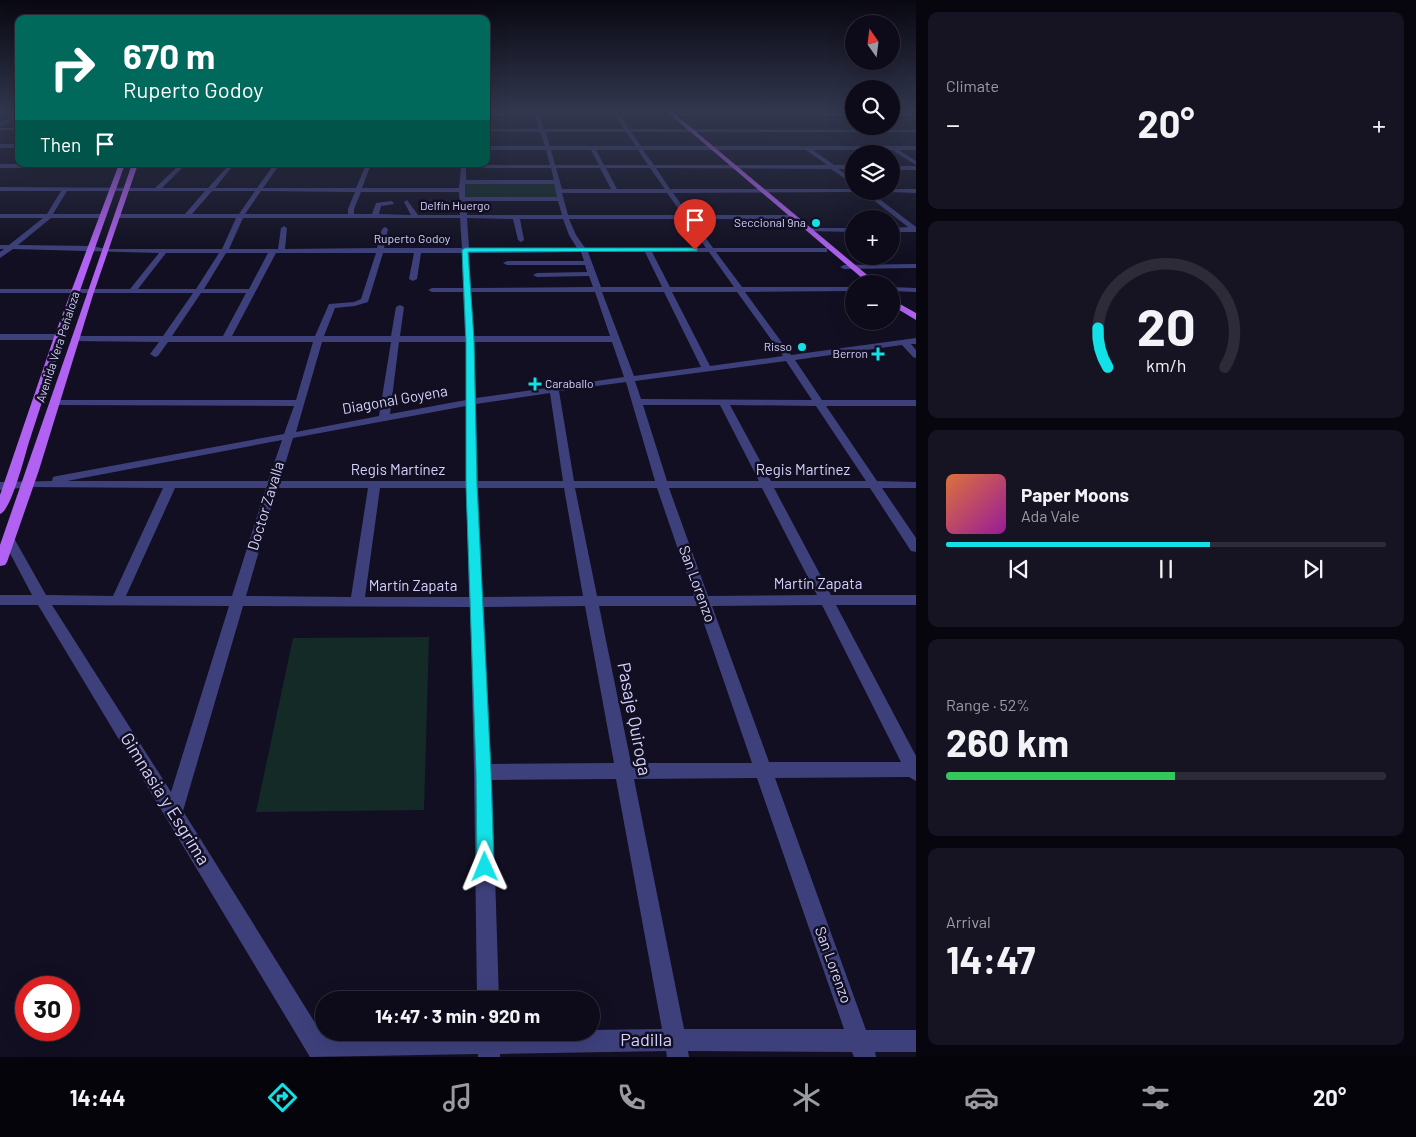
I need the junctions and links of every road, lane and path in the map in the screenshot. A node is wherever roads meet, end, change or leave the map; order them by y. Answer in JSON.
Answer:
{"nodes":[{"id":1,"x":550,"y":159,"type":"edge"},
{"id":2,"x":599,"y":159,"type":"edge"},
{"id":3,"x":646,"y":159,"type":"edge"},
{"id":4,"x":722,"y":159,"type":"edge"},
{"id":5,"x":822,"y":159,"type":"edge"},
{"id":6,"x":15,"y":165,"type":"edge"},
{"id":7,"x":0,"y":166,"type":"edge"},
{"id":8,"x":15,"y":166,"type":"edge"},
{"id":9,"x":490,"y":166,"type":"edge"},
{"id":10,"x":121,"y":167,"type":"edge"},
{"id":11,"x":133,"y":167,"type":"edge"},
{"id":12,"x":180,"y":167,"type":"edge"},
{"id":13,"x":229,"y":167,"type":"edge"},
{"id":14,"x":275,"y":167,"type":"edge"},
{"id":15,"x":367,"y":167,"type":"edge"},
{"id":16,"x":464,"y":167,"type":"edge"},
{"id":17,"x":553,"y":167,"type":"junction"},
{"id":18,"x":603,"y":167,"type":"junction"},
{"id":19,"x":652,"y":167,"type":"junction"},
{"id":20,"x":833,"y":167,"type":"junction"},
{"id":21,"x":732,"y":168,"type":"junction"},
{"id":22,"x":845,"y":168,"type":"edge"},
{"id":23,"x":900,"y":168,"type":"edge"},
{"id":24,"x":916,"y":168,"type":"edge"},
{"id":25,"x":8,"y":171,"type":"dead end"},
{"id":26,"x":845,"y":176,"type":"edge"},
{"id":27,"x":463,"y":182,"type":"junction"},
{"id":28,"x":557,"y":182,"type":"junction"},
{"id":29,"x":0,"y":189,"type":"edge"},
{"id":30,"x":65,"y":189,"type":"junction"},
{"id":31,"x":112,"y":190,"type":"junction"},
{"id":32,"x":125,"y":190,"type":"junction"},
{"id":33,"x":156,"y":190,"type":"junction"},
{"id":34,"x":210,"y":190,"type":"junction"},
{"id":35,"x":258,"y":190,"type":"junction"},
{"id":36,"x":359,"y":190,"type":"junction"},
{"id":37,"x":462,"y":190,"type":"junction"},
{"id":38,"x":668,"y":190,"type":"junction"},
{"id":39,"x":845,"y":190,"type":"edge"},
{"id":40,"x":560,"y":191,"type":"junction"},
{"id":41,"x":615,"y":191,"type":"junction"},
{"id":42,"x":759,"y":191,"type":"junction"},
{"id":43,"x":900,"y":191,"type":"edge"},
{"id":44,"x":916,"y":191,"type":"edge"},
{"id":45,"x":463,"y":199,"type":"junction"},
{"id":46,"x":561,"y":199,"type":"junction"},
{"id":47,"x":877,"y":200,"type":"edge"},
{"id":48,"x":407,"y":202,"type":"dead end"},
{"id":49,"x":392,"y":203,"type":"dead end"},
{"id":50,"x":0,"y":216,"type":"edge"},
{"id":51,"x":49,"y":216,"type":"junction"},
{"id":52,"x":104,"y":216,"type":"junction"},
{"id":53,"x":117,"y":216,"type":"junction"},
{"id":54,"x":350,"y":216,"type":"junction"},
{"id":55,"x":186,"y":217,"type":"junction"},
{"id":56,"x":240,"y":217,"type":"junction"},
{"id":57,"x":375,"y":217,"type":"junction"},
{"id":58,"x":416,"y":217,"type":"junction"},
{"id":59,"x":465,"y":217,"type":"junction"},
{"id":60,"x":516,"y":217,"type":"junction"},
{"id":61,"x":789,"y":217,"type":"junction"},
{"id":62,"x":566,"y":218,"type":"junction"},
{"id":63,"x":688,"y":218,"type":"junction"},
{"id":64,"x":284,"y":228,"type":"dead end"},
{"id":65,"x":385,"y":229,"type":"dead end"},
{"id":66,"x":809,"y":230,"type":"junction"},
{"id":67,"x":845,"y":230,"type":"edge"},
{"id":68,"x":900,"y":230,"type":"edge"},
{"id":69,"x":916,"y":230,"type":"edge"},
{"id":70,"x":521,"y":240,"type":"dead end"},
{"id":71,"x":0,"y":247,"type":"edge"},
{"id":72,"x":11,"y":247,"type":"junction"},
{"id":73,"x":92,"y":248,"type":"junction"},
{"id":74,"x":165,"y":250,"type":"junction"},
{"id":75,"x":465,"y":250,"type":"junction"},
{"id":76,"x":582,"y":250,"type":"junction"},
{"id":77,"x":647,"y":250,"type":"junction"},
{"id":78,"x":711,"y":250,"type":"junction"},
{"id":79,"x":824,"y":250,"type":"junction"},
{"id":80,"x":106,"y":251,"type":"junction"},
{"id":81,"x":224,"y":251,"type":"junction"},
{"id":82,"x":277,"y":251,"type":"junction"},
{"id":83,"x":380,"y":251,"type":"junction"},
{"id":84,"x":418,"y":251,"type":"junction"},
{"id":85,"x":0,"y":256,"type":"edge"},
{"id":86,"x":587,"y":263,"type":"junction"},
{"id":87,"x":848,"y":266,"type":"junction"},
{"id":88,"x":916,"y":266,"type":"edge"},
{"id":89,"x":520,"y":270,"type":"dead end"},
{"id":90,"x":592,"y":274,"type":"junction"},
{"id":91,"x":537,"y":275,"type":"dead end"},
{"id":92,"x":857,"y":275,"type":"edge"},
{"id":93,"x":861,"y":275,"type":"edge"},
{"id":94,"x":413,"y":279,"type":"dead end"},
{"id":95,"x":597,"y":289,"type":"junction"},
{"id":96,"x":668,"y":289,"type":"junction"},
{"id":97,"x":739,"y":289,"type":"junction"},
{"id":98,"x":845,"y":289,"type":"edge"},
{"id":99,"x":132,"y":290,"type":"junction"},
{"id":100,"x":199,"y":290,"type":"junction"},
{"id":101,"x":432,"y":290,"type":"dead end"},
{"id":102,"x":467,"y":290,"type":"junction"},
{"id":103,"x":900,"y":290,"type":"edge"},
{"id":104,"x":916,"y":290,"type":"edge"},
{"id":105,"x":0,"y":291,"type":"edge"},
{"id":106,"x":74,"y":291,"type":"junction"},
{"id":107,"x":90,"y":291,"type":"junction"},
{"id":108,"x":253,"y":291,"type":"junction"},
{"id":109,"x":900,"y":301,"type":"edge"},
{"id":110,"x":900,"y":306,"type":"edge"},
{"id":111,"x":400,"y":307,"type":"dead end"},
{"id":112,"x":916,"y":311,"type":"edge"},
{"id":113,"x":916,"y":316,"type":"edge"},
{"id":114,"x":0,"y":337,"type":"edge"},
{"id":115,"x":58,"y":337,"type":"junction"},
{"id":116,"x":74,"y":339,"type":"junction"},
{"id":117,"x":167,"y":339,"type":"junction"},
{"id":118,"x":226,"y":339,"type":"junction"},
{"id":119,"x":318,"y":339,"type":"junction"},
{"id":120,"x":616,"y":339,"type":"junction"},
{"id":121,"x":396,"y":340,"type":"junction"},
{"id":122,"x":470,"y":340,"type":"junction"},
{"id":123,"x":916,"y":341,"type":"edge"},
{"id":124,"x":905,"y":343,"type":"junction"},
{"id":125,"x":156,"y":354,"type":"dead end"},
{"id":126,"x":916,"y":355,"type":"edge"},
{"id":127,"x":789,"y":358,"type":"junction"},
{"id":128,"x":707,"y":369,"type":"junction"},
{"id":129,"x":630,"y":379,"type":"junction"},
{"id":130,"x":554,"y":389,"type":"junction"},
{"id":131,"x":54,"y":402,"type":"junction"},
{"id":132,"x":300,"y":402,"type":"junction"},
{"id":133,"x":472,"y":402,"type":"junction"},
{"id":134,"x":638,"y":402,"type":"junction"},
{"id":135,"x":819,"y":402,"type":"junction"},
{"id":136,"x":724,"y":403,"type":"junction"},
{"id":137,"x":916,"y":403,"type":"edge"},
{"id":138,"x":384,"y":417,"type":"junction"},
{"id":139,"x":289,"y":435,"type":"junction"},
{"id":140,"x":30,"y":484,"type":"junction"},
{"id":141,"x":170,"y":485,"type":"junction"},
{"id":142,"x":472,"y":485,"type":"junction"},
{"id":143,"x":569,"y":485,"type":"junction"},
{"id":144,"x":662,"y":485,"type":"junction"},
{"id":145,"x":767,"y":485,"type":"junction"},
{"id":146,"x":873,"y":485,"type":"junction"},
{"id":147,"x":916,"y":485,"type":"edge"},
{"id":148,"x":5,"y":486,"type":"edge"},
{"id":149,"x":272,"y":486,"type":"junction"},
{"id":150,"x":374,"y":486,"type":"junction"},
{"id":151,"x":0,"y":510,"type":"edge"},
{"id":152,"x":9,"y":540,"type":"junction"},
{"id":153,"x":916,"y":548,"type":"edge"},
{"id":154,"x":0,"y":562,"type":"edge"},
{"id":155,"x":0,"y":600,"type":"edge"},
{"id":156,"x":42,"y":600,"type":"junction"},
{"id":157,"x":703,"y":600,"type":"junction"},
{"id":158,"x":826,"y":600,"type":"junction"},
{"id":159,"x":916,"y":600,"type":"edge"},
{"id":160,"x":117,"y":601,"type":"junction"},
{"id":161,"x":236,"y":602,"type":"junction"},
{"id":162,"x":357,"y":602,"type":"junction"},
{"id":163,"x":477,"y":602,"type":"junction"},
{"id":164,"x":592,"y":602,"type":"junction"},
{"id":165,"x":764,"y":769,"type":"junction"},
{"id":166,"x":915,"y":770,"type":"edge"},
{"id":167,"x":624,"y":771,"type":"junction"},
{"id":168,"x":484,"y":772,"type":"junction"},
{"id":169,"x":174,"y":812,"type":"junction"},
{"id":170,"x":488,"y":991,"type":"edge"},
{"id":171,"x":916,"y":1041,"type":"edge"},
{"id":172,"x":489,"y":1044,"type":"edge"},
{"id":173,"x":677,"y":1048,"type":"edge"},
{"id":174,"x":863,"y":1049,"type":"edge"},
{"id":175,"x":319,"y":1051,"type":"edge"}],
"edges":[{"from":1,"to":17,"type":"street","name":"San Lorenzo"},
{"from":2,"to":18,"type":"street"},
{"from":3,"to":19,"type":"street"},
{"from":4,"to":21,"type":"main road"},
{"from":5,"to":20,"type":"street"},
{"from":6,"to":7,"type":"street"},
{"from":8,"to":25,"type":"street"},
{"from":9,"to":17,"type":"street"},
{"from":10,"to":31,"type":"main road","name":"Avenida Vera Peñaloza"},
{"from":11,"to":32,"type":"main road","name":"Avenida Vera Peñaloza"},
{"from":12,"to":33,"type":"street"},
{"from":13,"to":34,"type":"street"},
{"from":14,"to":35,"type":"street"},
{"from":15,"to":36,"type":"street"},
{"from":16,"to":27,"type":"street"},
{"from":17,"to":18,"type":"street"},
{"from":17,"to":28,"type":"street","name":"San Lorenzo"},
{"from":18,"to":19,"type":"street"},
{"from":18,"to":41,"type":"street"},
{"from":19,"to":21,"type":"street"},
{"from":19,"to":38,"type":"street"},
{"from":20,"to":21,"type":"street"},
{"from":20,"to":22,"type":"street"},
{"from":20,"to":26,"type":"street"},
{"from":21,"to":42,"type":"main road"},
{"from":23,"to":24,"type":"street"},
{"from":27,"to":28,"type":"street"},
{"from":27,"to":37,"type":"street"},
{"from":28,"to":40,"type":"street","name":"San Lorenzo"},
{"from":29,"to":30,"type":"street"},
{"from":30,"to":31,"type":"street"},
{"from":30,"to":51,"type":"street"},
{"from":31,"to":32,"type":"street"},
{"from":31,"to":52,"type":"main road","name":"Avenida Vera Peñaloza"},
{"from":32,"to":33,"type":"street"},
{"from":32,"to":53,"type":"main road","name":"Avenida Vera Peñaloza"},
{"from":33,"to":34,"type":"street"},
{"from":34,"to":35,"type":"street"},
{"from":34,"to":55,"type":"street"},
{"from":35,"to":36,"type":"street"},
{"from":35,"to":56,"type":"street"},
{"from":36,"to":37,"type":"street"},
{"from":36,"to":54,"type":"street"},
{"from":37,"to":45,"type":"street"},
{"from":38,"to":41,"type":"street"},
{"from":38,"to":42,"type":"street"},
{"from":38,"to":63,"type":"street"},
{"from":39,"to":42,"type":"street"},
{"from":40,"to":41,"type":"street"},
{"from":40,"to":46,"type":"street","name":"San Lorenzo"},
{"from":42,"to":61,"type":"main road"},
{"from":43,"to":44,"type":"street"},
{"from":45,"to":46,"type":"street"},
{"from":45,"to":59,"type":"street"},
{"from":46,"to":62,"type":"street","name":"San Lorenzo"},
{"from":47,"to":69,"type":"street"},
{"from":48,"to":58,"type":"street"},
{"from":49,"to":57,"type":"street"},
{"from":50,"to":51,"type":"street"},
{"from":51,"to":52,"type":"street"},
{"from":51,"to":72,"type":"street"},
{"from":52,"to":73,"type":"main road","name":"Avenida Vera Peñaloza"},
{"from":53,"to":55,"type":"street","name":"Delfín Huergo"},
{"from":53,"to":80,"type":"main road","name":"Avenida Vera Peñaloza"},
{"from":54,"to":56,"type":"street","name":"Delfín Huergo"},
{"from":54,"to":57,"type":"street","name":"Delfín Huergo"},
{"from":55,"to":56,"type":"street","name":"Delfín Huergo"},
{"from":56,"to":81,"type":"street"},
{"from":57,"to":58,"type":"street","name":"Delfín Huergo"},
{"from":58,"to":59,"type":"street","name":"Delfín Huergo"},
{"from":59,"to":60,"type":"street","name":"Delfín Huergo"},
{"from":59,"to":75,"type":"street"},
{"from":60,"to":62,"type":"street","name":"Delfín Huergo"},
{"from":60,"to":70,"type":"street"},
{"from":61,"to":63,"type":"street","name":"Delfín Huergo"},
{"from":61,"to":66,"type":"main road"},
{"from":61,"to":79,"type":"main road"},
{"from":62,"to":63,"type":"street","name":"Delfín Huergo"},
{"from":62,"to":76,"type":"street","name":"San Lorenzo"},
{"from":63,"to":78,"type":"street"},
{"from":64,"to":82,"type":"street"},
{"from":65,"to":83,"type":"street","name":"Doctor Zavalla"},
{"from":66,"to":67,"type":"street"},
{"from":66,"to":87,"type":"main road"},
{"from":68,"to":69,"type":"street"},
{"from":71,"to":72,"type":"street","name":"Ruperto Godoy"},
{"from":72,"to":73,"type":"street","name":"Ruperto Godoy"},
{"from":72,"to":85,"type":"street"},
{"from":73,"to":80,"type":"street","name":"Ruperto Godoy"},
{"from":73,"to":106,"type":"main road","name":"Avenida Vera Peñaloza"},
{"from":74,"to":80,"type":"street","name":"Ruperto Godoy"},
{"from":74,"to":81,"type":"street","name":"Ruperto Godoy"},
{"from":74,"to":99,"type":"street"},
{"from":75,"to":76,"type":"street","name":"Ruperto Godoy"},
{"from":75,"to":84,"type":"street","name":"Ruperto Godoy"},
{"from":75,"to":102,"type":"street"},
{"from":76,"to":77,"type":"street","name":"Ruperto Godoy"},
{"from":76,"to":86,"type":"street","name":"San Lorenzo"},
{"from":77,"to":78,"type":"street","name":"Ruperto Godoy"},
{"from":77,"to":96,"type":"street"},
{"from":78,"to":79,"type":"street","name":"Ruperto Godoy"},
{"from":78,"to":97,"type":"street"},
{"from":79,"to":87,"type":"main road"},
{"from":80,"to":107,"type":"main road","name":"Avenida Vera Peñaloza"},
{"from":81,"to":82,"type":"street","name":"Ruperto Godoy"},
{"from":81,"to":100,"type":"street"},
{"from":82,"to":83,"type":"street","name":"Ruperto Godoy"},
{"from":82,"to":108,"type":"street"},
{"from":83,"to":84,"type":"street","name":"Ruperto Godoy"},
{"from":83,"to":119,"type":"street","name":"Doctor Zavalla"},
{"from":84,"to":94,"type":"street"},
{"from":86,"to":89,"type":"street"},
{"from":86,"to":90,"type":"street","name":"San Lorenzo"},
{"from":87,"to":88,"type":"street"},
{"from":87,"to":92,"type":"main road"},
{"from":87,"to":93,"type":"main road"},
{"from":90,"to":91,"type":"street"},
{"from":90,"to":95,"type":"street","name":"San Lorenzo"},
{"from":95,"to":96,"type":"street"},
{"from":95,"to":102,"type":"street"},
{"from":95,"to":120,"type":"street","name":"San Lorenzo"},
{"from":96,"to":97,"type":"street"},
{"from":96,"to":128,"type":"street"},
{"from":97,"to":98,"type":"street"},
{"from":97,"to":127,"type":"street"},
{"from":99,"to":100,"type":"street"},
{"from":99,"to":107,"type":"street"},
{"from":100,"to":108,"type":"street"},
{"from":100,"to":117,"type":"street"},
{"from":101,"to":102,"type":"street"},
{"from":102,"to":122,"type":"street"},
{"from":103,"to":104,"type":"street"},
{"from":105,"to":106,"type":"street"},
{"from":106,"to":107,"type":"street"},
{"from":106,"to":115,"type":"main road","name":"Avenida Vera Peñaloza"},
{"from":107,"to":116,"type":"main road","name":"Avenida Vera Peñaloza"},
{"from":108,"to":118,"type":"street"},
{"from":109,"to":112,"type":"main road"},
{"from":110,"to":113,"type":"main road"},
{"from":111,"to":121,"type":"street"},
{"from":114,"to":115,"type":"street"},
{"from":115,"to":148,"type":"main road","name":"Avenida Vera Peñaloza"},
{"from":116,"to":117,"type":"street"},
{"from":116,"to":131,"type":"main road","name":"Avenida Vera Peñaloza"},
{"from":117,"to":118,"type":"street"},
{"from":117,"to":125,"type":"street"},
{"from":118,"to":119,"type":"street"},
{"from":119,"to":121,"type":"street"},
{"from":119,"to":132,"type":"street","name":"Doctor Zavalla"},
{"from":120,"to":122,"type":"street"},
{"from":120,"to":129,"type":"street","name":"San Lorenzo"},
{"from":121,"to":122,"type":"street"},
{"from":121,"to":138,"type":"street"},
{"from":122,"to":133,"type":"street"},
{"from":123,"to":124,"type":"street","name":"Diagonal Goyena"},
{"from":124,"to":126,"type":"street"},
{"from":124,"to":127,"type":"street","name":"Diagonal Goyena"},
{"from":127,"to":128,"type":"street","name":"Diagonal Goyena"},
{"from":127,"to":135,"type":"street"},
{"from":128,"to":129,"type":"street","name":"Diagonal Goyena"},
{"from":129,"to":130,"type":"street","name":"Diagonal Goyena"},
{"from":129,"to":134,"type":"street","name":"San Lorenzo"},
{"from":130,"to":133,"type":"street","name":"Diagonal Goyena"},
{"from":130,"to":143,"type":"street","name":"Pasaje Quiroga"},
{"from":131,"to":132,"type":"street"},
{"from":131,"to":140,"type":"main road","name":"Avenida Vera Peñaloza"},
{"from":132,"to":139,"type":"street","name":"Doctor Zavalla"},
{"from":133,"to":138,"type":"street","name":"Diagonal Goyena"},
{"from":133,"to":142,"type":"street"},
{"from":134,"to":136,"type":"street"},
{"from":134,"to":144,"type":"street","name":"San Lorenzo"},
{"from":135,"to":136,"type":"street"},
{"from":135,"to":137,"type":"street"},
{"from":135,"to":146,"type":"street"},
{"from":136,"to":145,"type":"street"},
{"from":138,"to":139,"type":"street","name":"Diagonal Goyena"},
{"from":139,"to":140,"type":"street","name":"Diagonal Goyena"},
{"from":139,"to":149,"type":"street","name":"Doctor Zavalla"},
{"from":140,"to":141,"type":"street","name":"Regis Martínez"},
{"from":140,"to":148,"type":"street","name":"Regis Martínez"},
{"from":140,"to":152,"type":"main road","name":"Avenida Vera Peñaloza"},
{"from":141,"to":149,"type":"street","name":"Regis Martínez"},
{"from":141,"to":160,"type":"street"},
{"from":142,"to":143,"type":"street","name":"Regis Martínez"},
{"from":142,"to":150,"type":"street","name":"Regis Martínez"},
{"from":142,"to":163,"type":"street"},
{"from":143,"to":144,"type":"street","name":"Regis Martínez"},
{"from":143,"to":164,"type":"street","name":"Pasaje Quiroga"},
{"from":144,"to":145,"type":"street","name":"Regis Martínez"},
{"from":144,"to":157,"type":"street","name":"San Lorenzo"},
{"from":145,"to":146,"type":"street","name":"Regis Martínez"},
{"from":145,"to":158,"type":"street"},
{"from":146,"to":147,"type":"street","name":"Regis Martínez"},
{"from":146,"to":153,"type":"street"},
{"from":148,"to":151,"type":"main road","name":"Avenida Vera Peñaloza"},
{"from":149,"to":150,"type":"street","name":"Regis Martínez"},
{"from":149,"to":161,"type":"street","name":"Doctor Zavalla"},
{"from":150,"to":162,"type":"street"},
{"from":152,"to":154,"type":"main road","name":"Avenida Vera Peñaloza"},
{"from":152,"to":156,"type":"street","name":"Gimnasia y Esgrima"},
{"from":155,"to":156,"type":"street","name":"Martín Zapata"},
{"from":156,"to":160,"type":"street","name":"Martín Zapata"},
{"from":156,"to":169,"type":"street","name":"Gimnasia y Esgrima"},
{"from":157,"to":158,"type":"street","name":"Martín Zapata"},
{"from":157,"to":164,"type":"street","name":"Martín Zapata"},
{"from":157,"to":165,"type":"street","name":"San Lorenzo"},
{"from":158,"to":159,"type":"street","name":"Martín Zapata"},
{"from":158,"to":166,"type":"street"},
{"from":160,"to":161,"type":"street","name":"Martín Zapata"},
{"from":161,"to":162,"type":"street","name":"Martín Zapata"},
{"from":161,"to":169,"type":"street","name":"Doctor Zavalla"},
{"from":162,"to":163,"type":"street","name":"Martín Zapata"},
{"from":163,"to":164,"type":"street","name":"Martín Zapata"},
{"from":163,"to":168,"type":"street"},
{"from":164,"to":167,"type":"street","name":"Pasaje Quiroga"},
{"from":165,"to":166,"type":"street"},
{"from":165,"to":167,"type":"street"},
{"from":165,"to":174,"type":"street","name":"San Lorenzo"},
{"from":167,"to":168,"type":"street"},
{"from":167,"to":173,"type":"street","name":"Pasaje Quiroga"},
{"from":168,"to":170,"type":"street"},
{"from":169,"to":175,"type":"street","name":"Gimnasia y Esgrima"},
{"from":171,"to":174,"type":"street","name":"Padilla"},
{"from":172,"to":173,"type":"street","name":"Padilla"},
{"from":172,"to":175,"type":"street","name":"Padilla"},
{"from":173,"to":174,"type":"street","name":"Padilla"}]}
